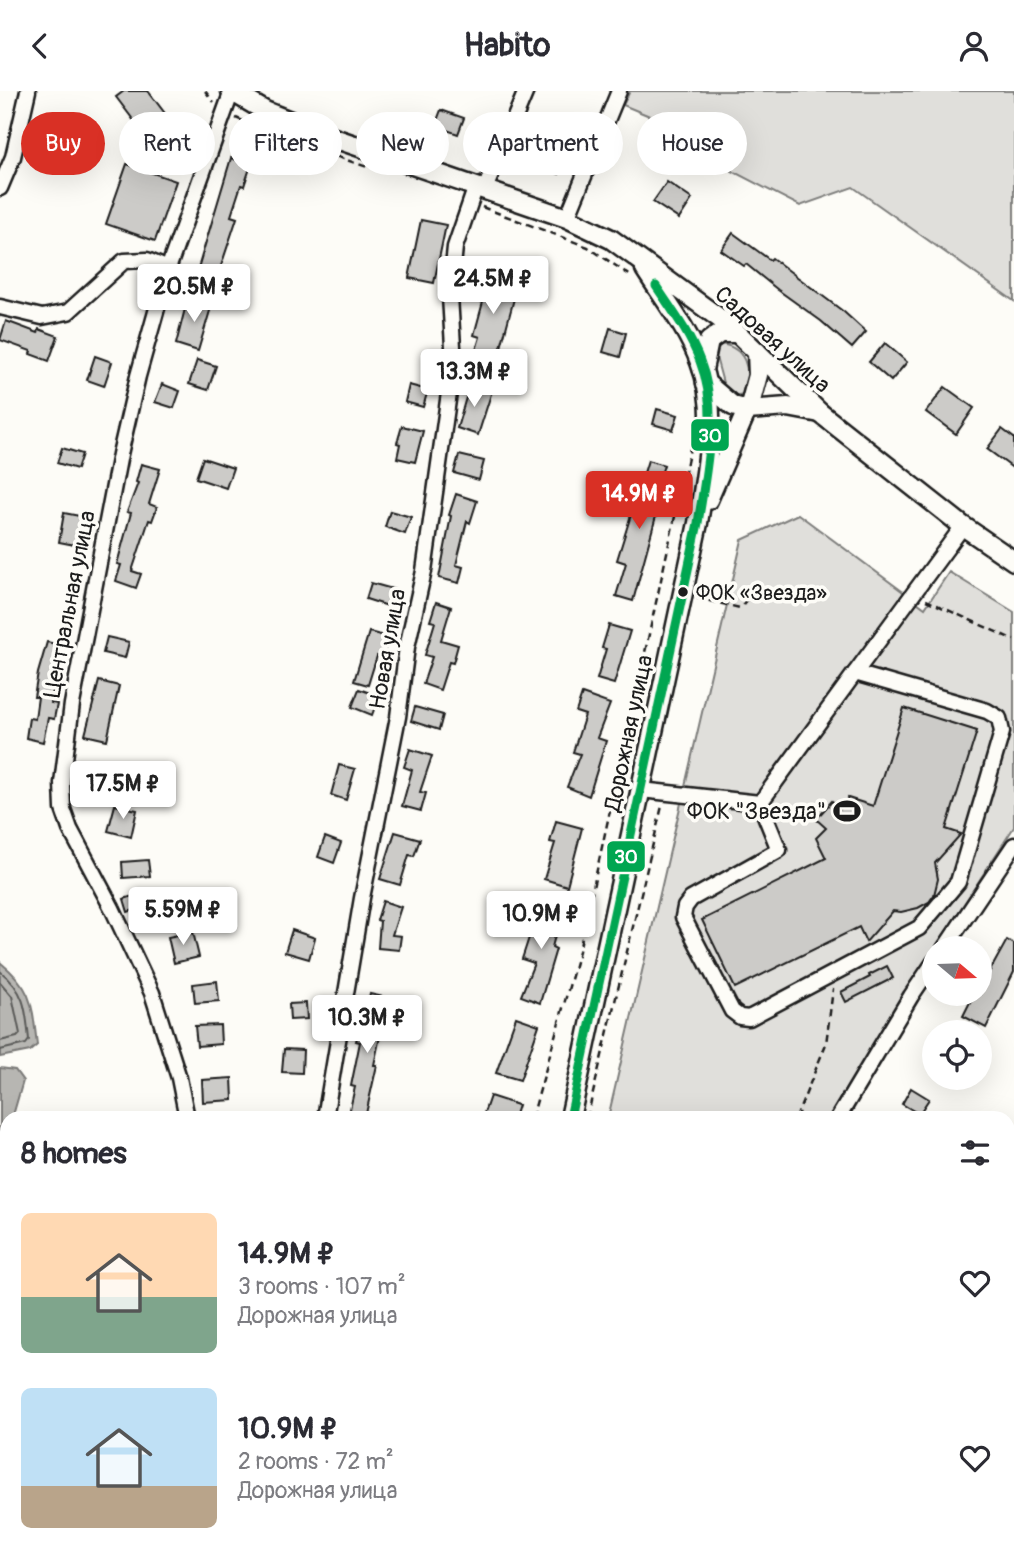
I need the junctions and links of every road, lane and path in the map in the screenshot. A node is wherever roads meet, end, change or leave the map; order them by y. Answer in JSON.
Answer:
{"nodes":[{"id":1,"x":28,"y":91,"type":"edge"},
{"id":2,"x":205,"y":91,"type":"edge"},
{"id":3,"x":232,"y":91,"type":"edge"},
{"id":4,"x":526,"y":91,"type":"edge"},
{"id":5,"x":620,"y":91,"type":"edge"},
{"id":6,"x":225,"y":113,"type":"junction"},
{"id":7,"x":356,"y":163,"type":"edge"},
{"id":8,"x":0,"y":188,"type":"edge"},
{"id":9,"x":477,"y":193,"type":"junction"},
{"id":10,"x":567,"y":218,"type":"junction"},
{"id":11,"x":639,"y":260,"type":"junction"},
{"id":12,"x":169,"y":269,"type":"junction"},
{"id":13,"x":637,"y":281,"type":"dead end"},
{"id":14,"x":0,"y":307,"type":"edge"},
{"id":15,"x":736,"y":333,"type":"junction"},
{"id":16,"x":757,"y":352,"type":"junction"},
{"id":17,"x":704,"y":376,"type":"junction"},
{"id":18,"x":747,"y":411,"type":"junction"},
{"id":19,"x":820,"y":413,"type":"junction"},
{"id":20,"x":694,"y":432,"type":"dead end"},
{"id":21,"x":698,"y":523,"type":"junction"},
{"id":22,"x":963,"y":526,"type":"junction"},
{"id":23,"x":1014,"y":561,"type":"edge"},
{"id":24,"x":914,"y":593,"type":"junction"},
{"id":25,"x":683,"y":594,"type":"junction"},
{"id":26,"x":750,"y":595,"type":"dead end"},
{"id":27,"x":1014,"y":641,"type":"edge"},
{"id":28,"x":855,"y":673,"type":"junction"},
{"id":29,"x":641,"y":790,"type":"junction"},
{"id":30,"x":666,"y":793,"type":"junction"},
{"id":31,"x":760,"y":803,"type":"junction"},
{"id":32,"x":1014,"y":845,"type":"edge"},
{"id":33,"x":953,"y":936,"type":"edge"},
{"id":34,"x":836,"y":972,"type":"junction"},
{"id":35,"x":922,"y":980,"type":"edge"},
{"id":36,"x":186,"y":1111,"type":"edge"},
{"id":37,"x":326,"y":1111,"type":"edge"},
{"id":38,"x":534,"y":1111,"type":"edge"},
{"id":39,"x":572,"y":1111,"type":"edge"},
{"id":40,"x":589,"y":1111,"type":"edge"},
{"id":41,"x":799,"y":1111,"type":"edge"},
{"id":42,"x":842,"y":1111,"type":"edge"}],
"edges":[{"from":1,"to":8,"type":"street"},
{"from":2,"to":6,"type":"path"},
{"from":3,"to":6,"type":"street","name":"Центральная улица"},
{"from":3,"to":9,"type":"main road","name":"Садовая улица"},
{"from":4,"to":9,"type":"street"},
{"from":5,"to":10,"type":"street"},
{"from":6,"to":7,"type":"path"},
{"from":6,"to":12,"type":"street","name":"Центральная улица"},
{"from":9,"to":10,"type":"main road","name":"Садовая улица"},
{"from":9,"to":13,"type":"path"},
{"from":9,"to":37,"type":"street","name":"Новая улица"},
{"from":10,"to":11,"type":"main road","name":"Садовая улица"},
{"from":11,"to":15,"type":"main road","name":"Садовая улица"},
{"from":11,"to":17,"type":"main road","name":"Садовая улица"},
{"from":12,"to":14,"type":"street"},
{"from":12,"to":36,"type":"street","name":"Центральная улица"},
{"from":15,"to":16,"type":"main road","name":"Садовая улица"},
{"from":15,"to":17,"type":"main road"},
{"from":16,"to":18,"type":"main road"},
{"from":16,"to":19,"type":"main road","name":"Садовая улица"},
{"from":17,"to":18,"type":"main road"},
{"from":17,"to":21,"type":"main road"},
{"from":18,"to":19,"type":"main road","name":"Садовая улица"},
{"from":18,"to":21,"type":"main road"},
{"from":19,"to":22,"type":"main road"},
{"from":20,"to":38,"type":"path"},
{"from":21,"to":25,"type":"main road","name":"Дорожная улица"},
{"from":22,"to":23,"type":"main road"},
{"from":22,"to":24,"type":"street"},
{"from":24,"to":27,"type":"path"},
{"from":24,"to":28,"type":"street"},
{"from":25,"to":26,"type":"path"},
{"from":25,"to":29,"type":"main road","name":"Дорожная улица"},
{"from":28,"to":31,"type":"street"},
{"from":28,"to":34,"type":"street"},
{"from":29,"to":30,"type":"street"},
{"from":29,"to":39,"type":"main road","name":"Дорожная улица"},
{"from":30,"to":31,"type":"street"},
{"from":30,"to":40,"type":"path"},
{"from":31,"to":34,"type":"street"},
{"from":32,"to":33,"type":"street"},
{"from":34,"to":41,"type":"path"},
{"from":35,"to":42,"type":"street"}]}
